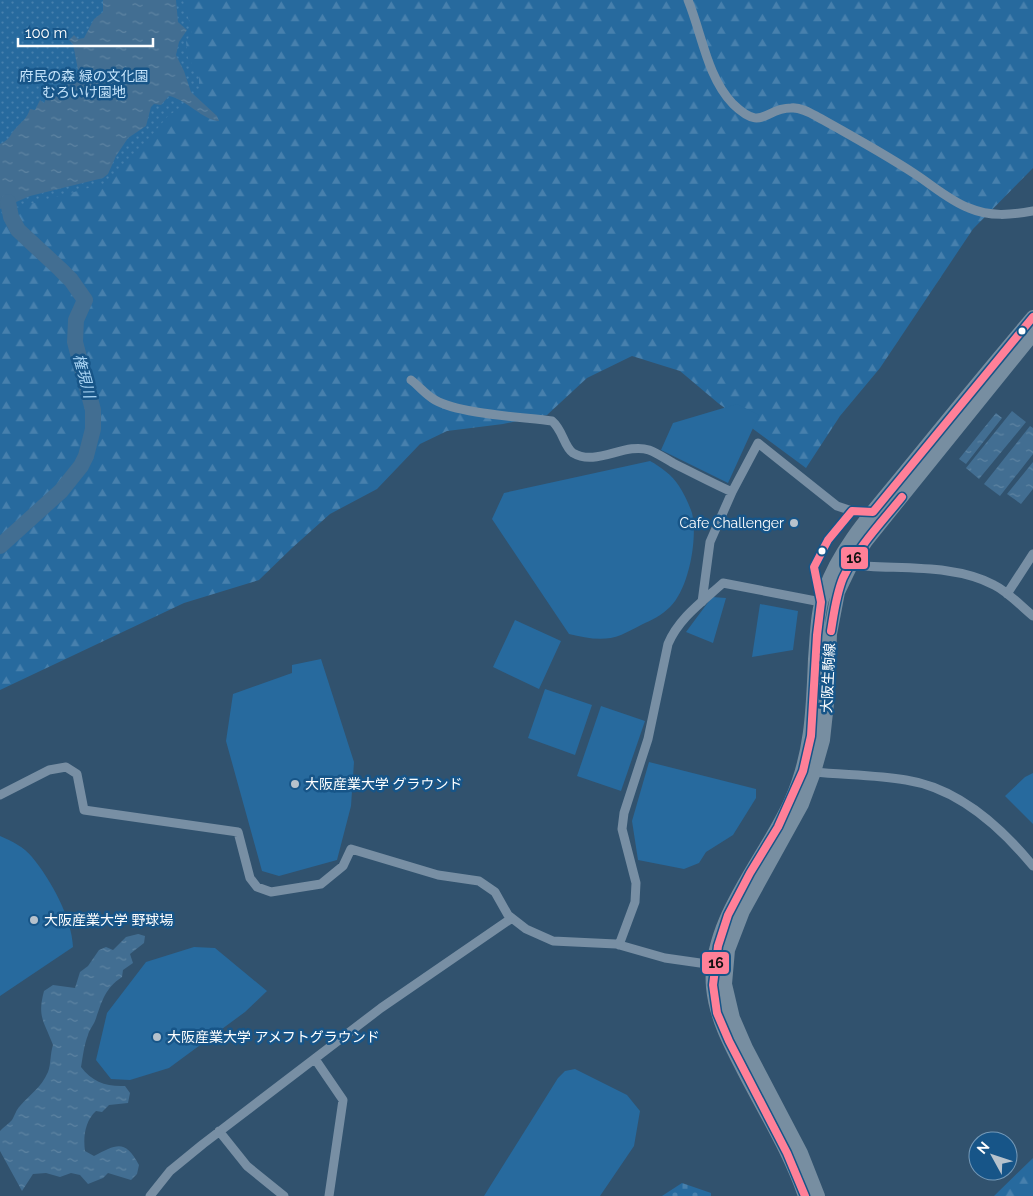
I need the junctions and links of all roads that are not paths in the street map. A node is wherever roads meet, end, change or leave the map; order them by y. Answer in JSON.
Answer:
{"nodes":[{"id":1,"x":688,"y":0,"type":"edge"},
{"id":2,"x":1033,"y":211,"type":"edge"},
{"id":3,"x":1033,"y":317,"type":"edge"},
{"id":4,"x":1033,"y":334,"type":"edge"},
{"id":5,"x":411,"y":380,"type":"dead end"},
{"id":6,"x":732,"y":492,"type":"junction"},
{"id":7,"x":852,"y":511,"type":"junction"},
{"id":8,"x":873,"y":512,"type":"junction"},
{"id":9,"x":1033,"y":554,"type":"edge"},
{"id":10,"x":851,"y":565,"type":"junction"},
{"id":11,"x":1007,"y":594,"type":"junction"},
{"id":12,"x":702,"y":602,"type":"junction"},
{"id":13,"x":821,"y":602,"type":"junction"},
{"id":14,"x":1033,"y":616,"type":"edge"},
{"id":15,"x":814,"y":772,"type":"junction"},
{"id":16,"x":0,"y":795,"type":"edge"},
{"id":17,"x":1033,"y":866,"type":"edge"},
{"id":18,"x":512,"y":918,"type":"junction"},
{"id":19,"x":619,"y":945,"type":"junction"},
{"id":20,"x":714,"y":965,"type":"junction"},
{"id":21,"x":315,"y":1059,"type":"junction"},
{"id":22,"x":219,"y":1131,"type":"junction"},
{"id":23,"x":150,"y":1196,"type":"edge"},
{"id":24,"x":284,"y":1196,"type":"edge"},
{"id":25,"x":329,"y":1196,"type":"edge"},
{"id":26,"x":806,"y":1196,"type":"edge"},
{"id":27,"x":818,"y":1196,"type":"edge"}],
"edges":[{"from":1,"to":2,"type":"street"},
{"from":3,"to":8,"type":"main road","name":"大阪生駒線"},
{"from":4,"to":10,"type":"main road","name":"大阪生駒線"},
{"from":5,"to":6,"type":"street"},
{"from":6,"to":7,"type":"street"},
{"from":6,"to":12,"type":"street"},
{"from":7,"to":8,"type":"street"},
{"from":7,"to":13,"type":"street"},
{"from":8,"to":13,"type":"main road","name":"大阪生駒線"},
{"from":9,"to":11,"type":"street"},
{"from":10,"to":11,"type":"street"},
{"from":10,"to":15,"type":"main road","name":"大阪生駒線"},
{"from":11,"to":14,"type":"street"},
{"from":12,"to":13,"type":"street"},
{"from":12,"to":19,"type":"street"},
{"from":13,"to":20,"type":"main road","name":"大阪生駒線"},
{"from":15,"to":17,"type":"street"},
{"from":15,"to":27,"type":"main road","name":"大阪生駒線"},
{"from":16,"to":18,"type":"street"},
{"from":18,"to":19,"type":"street"},
{"from":18,"to":21,"type":"street"},
{"from":19,"to":20,"type":"street"},
{"from":20,"to":26,"type":"main road","name":"大阪生駒線"},
{"from":21,"to":22,"type":"street"},
{"from":21,"to":25,"type":"street"},
{"from":22,"to":23,"type":"street"},
{"from":22,"to":24,"type":"street"}]}
